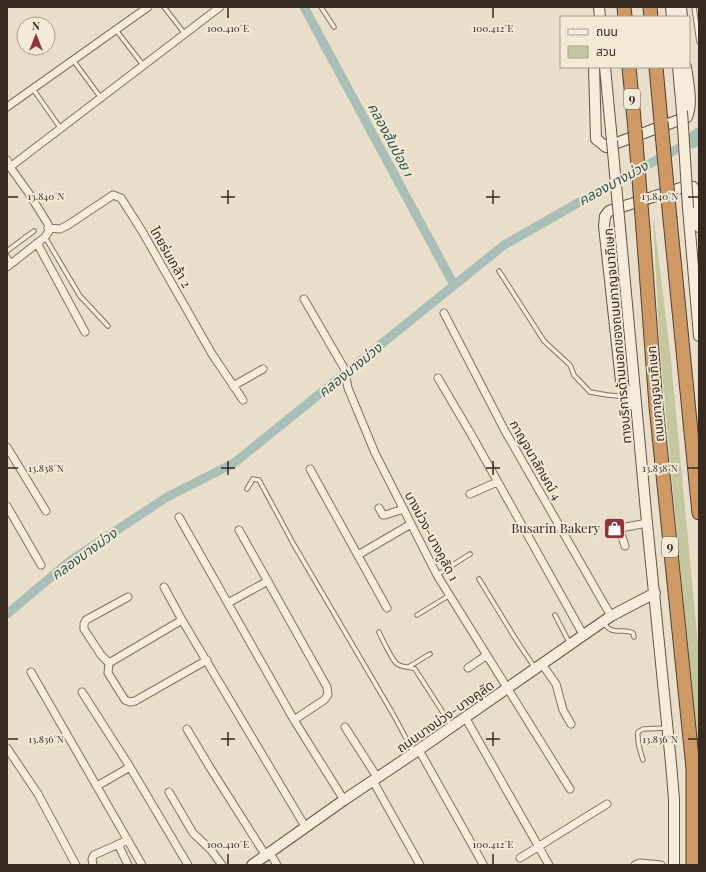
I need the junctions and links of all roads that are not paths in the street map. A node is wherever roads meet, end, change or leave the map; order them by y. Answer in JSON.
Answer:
{"nodes":[{"id":1,"x":147,"y":7,"type":"edge"},
{"id":2,"x":164,"y":7,"type":"edge"},
{"id":3,"x":220,"y":7,"type":"edge"},
{"id":4,"x":322,"y":7,"type":"edge"},
{"id":5,"x":694,"y":7,"type":"edge"},
{"id":6,"x":334,"y":27,"type":"dead end"},
{"id":7,"x":116,"y":30,"type":"junction"},
{"id":8,"x":185,"y":34,"type":"junction"},
{"id":9,"x":699,"y":42,"type":"edge"},
{"id":10,"x":73,"y":60,"type":"junction"},
{"id":11,"x":144,"y":65,"type":"junction"},
{"id":12,"x":594,"y":68,"type":"edge"},
{"id":13,"x":605,"y":68,"type":"edge"},
{"id":14,"x":629,"y":68,"type":"edge"},
{"id":15,"x":656,"y":68,"type":"edge"},
{"id":16,"x":678,"y":68,"type":"edge"},
{"id":17,"x":686,"y":68,"type":"edge"},
{"id":18,"x":33,"y":89,"type":"junction"},
{"id":19,"x":101,"y":98,"type":"junction"},
{"id":20,"x":7,"y":107,"type":"edge"},
{"id":21,"x":60,"y":129,"type":"junction"},
{"id":22,"x":7,"y":160,"type":"edge"},
{"id":23,"x":10,"y":167,"type":"junction"},
{"id":24,"x":699,"y":226,"type":"edge"},
{"id":25,"x":48,"y":228,"type":"junction"},
{"id":26,"x":34,"y":231,"type":"dead end"},
{"id":27,"x":45,"y":237,"type":"junction"},
{"id":28,"x":37,"y":243,"type":"junction"},
{"id":29,"x":7,"y":251,"type":"edge"},
{"id":30,"x":7,"y":256,"type":"edge"},
{"id":31,"x":9,"y":265,"type":"edge"},
{"id":32,"x":499,"y":271,"type":"dead end"},
{"id":33,"x":304,"y":299,"type":"dead end"},
{"id":34,"x":444,"y":313,"type":"dead end"},
{"id":35,"x":108,"y":326,"type":"dead end"},
{"id":36,"x":84,"y":332,"type":"dead end"},
{"id":37,"x":699,"y":336,"type":"edge"},
{"id":38,"x":264,"y":369,"type":"dead end"},
{"id":39,"x":438,"y":378,"type":"dead end"},
{"id":40,"x":233,"y":386,"type":"junction"},
{"id":41,"x":628,"y":394,"type":"junction"},
{"id":42,"x":243,"y":400,"type":"dead end"},
{"id":43,"x":637,"y":416,"type":"junction"},
{"id":44,"x":7,"y":447,"type":"edge"},
{"id":45,"x":310,"y":469,"type":"dead end"},
{"id":46,"x":497,"y":482,"type":"junction"},
{"id":47,"x":247,"y":489,"type":"dead end"},
{"id":48,"x":470,"y":494,"type":"dead end"},
{"id":49,"x":7,"y":506,"type":"edge"},
{"id":50,"x":379,"y":508,"type":"dead end"},
{"id":51,"x":404,"y":509,"type":"junction"},
{"id":52,"x":46,"y":510,"type":"dead end"},
{"id":53,"x":699,"y":513,"type":"edge"},
{"id":54,"x":179,"y":517,"type":"dead end"},
{"id":55,"x":647,"y":523,"type":"junction"},
{"id":56,"x":411,"y":524,"type":"junction"},
{"id":57,"x":239,"y":530,"type":"dead end"},
{"id":58,"x":625,"y":546,"type":"dead end"},
{"id":59,"x":470,"y":554,"type":"dead end"},
{"id":60,"x":358,"y":555,"type":"junction"},
{"id":61,"x":41,"y":565,"type":"dead end"},
{"id":62,"x":437,"y":575,"type":"junction"},
{"id":63,"x":479,"y":579,"type":"dead end"},
{"id":64,"x":268,"y":581,"type":"junction"},
{"id":65,"x":164,"y":587,"type":"dead end"},
{"id":66,"x":655,"y":593,"type":"junction"},
{"id":67,"x":450,"y":595,"type":"junction"},
{"id":68,"x":128,"y":598,"type":"dead end"},
{"id":69,"x":228,"y":603,"type":"junction"},
{"id":70,"x":387,"y":608,"type":"dead end"},
{"id":71,"x":417,"y":615,"type":"dead end"},
{"id":72,"x":555,"y":615,"type":"dead end"},
{"id":73,"x":607,"y":619,"type":"junction"},
{"id":74,"x":182,"y":620,"type":"junction"},
{"id":75,"x":379,"y":632,"type":"dead end"},
{"id":76,"x":584,"y":636,"type":"junction"},
{"id":77,"x":634,"y":637,"type":"dead end"},
{"id":78,"x":571,"y":644,"type":"junction"},
{"id":79,"x":430,"y":654,"type":"dead end"},
{"id":80,"x":487,"y":655,"type":"junction"},
{"id":81,"x":207,"y":660,"type":"junction"},
{"id":82,"x":109,"y":663,"type":"junction"},
{"id":83,"x":410,"y":666,"type":"junction"},
{"id":84,"x":539,"y":666,"type":"junction"},
{"id":85,"x":468,"y":668,"type":"dead end"},
{"id":86,"x":31,"y":672,"type":"dead end"},
{"id":87,"x":507,"y":688,"type":"junction"},
{"id":88,"x":82,"y":692,"type":"dead end"},
{"id":89,"x":465,"y":717,"type":"junction"},
{"id":90,"x":294,"y":720,"type":"junction"},
{"id":91,"x":571,"y":724,"type":"dead end"},
{"id":92,"x":345,"y":726,"type":"dead end"},
{"id":93,"x":452,"y":727,"type":"junction"},
{"id":94,"x":668,"y":728,"type":"junction"},
{"id":95,"x":187,"y":729,"type":"dead end"},
{"id":96,"x":7,"y":748,"type":"edge"},
{"id":97,"x":417,"y":752,"type":"junction"},
{"id":98,"x":643,"y":760,"type":"dead end"},
{"id":99,"x":130,"y":767,"type":"junction"},
{"id":100,"x":375,"y":779,"type":"junction"},
{"id":101,"x":97,"y":786,"type":"junction"},
{"id":102,"x":570,"y":789,"type":"dead end"},
{"id":103,"x":169,"y":792,"type":"dead end"},
{"id":104,"x":344,"y":800,"type":"junction"},
{"id":105,"x":607,"y":804,"type":"dead end"},
{"id":106,"x":306,"y":828,"type":"junction"},
{"id":107,"x":128,"y":840,"type":"junction"},
{"id":108,"x":118,"y":844,"type":"junction"},
{"id":109,"x":538,"y":847,"type":"junction"},
{"id":110,"x":268,"y":855,"type":"junction"},
{"id":111,"x":520,"y":858,"type":"dead end"},
{"id":112,"x":141,"y":863,"type":"edge"},
{"id":113,"x":483,"y":864,"type":"dead end"},
{"id":114,"x":76,"y":865,"type":"edge"},
{"id":115,"x":93,"y":865,"type":"edge"},
{"id":116,"x":129,"y":865,"type":"edge"},
{"id":117,"x":188,"y":865,"type":"edge"},
{"id":118,"x":222,"y":865,"type":"edge"},
{"id":119,"x":252,"y":865,"type":"edge"},
{"id":120,"x":277,"y":865,"type":"edge"},
{"id":121,"x":420,"y":865,"type":"edge"},
{"id":122,"x":549,"y":865,"type":"edge"},
{"id":123,"x":635,"y":865,"type":"edge"},
{"id":124,"x":661,"y":865,"type":"edge"},
{"id":125,"x":674,"y":865,"type":"edge"},
{"id":126,"x":693,"y":865,"type":"edge"}],
"edges":[{"from":1,"to":7,"type":"street"},
{"from":2,"to":8,"type":"lane"},
{"from":3,"to":8,"type":"street"},
{"from":4,"to":6,"type":"lane"},
{"from":5,"to":9,"type":"lane"},
{"from":7,"to":10,"type":"street"},
{"from":7,"to":11,"type":"lane"},
{"from":8,"to":11,"type":"street"},
{"from":10,"to":18,"type":"street"},
{"from":10,"to":19,"type":"lane"},
{"from":11,"to":19,"type":"street"},
{"from":12,"to":17,"type":"main road"},
{"from":13,"to":43,"type":"main road","name":"ทางบริการด้านนอกของถนนกาญจนาภิเษก","bridge":true},
{"from":14,"to":126,"type":"highway","name":"ถนนกาญจนาภิเษก","number":"9","bridge":true},
{"from":15,"to":53,"type":"highway","number":"9","bridge":true},
{"from":16,"to":37,"type":"main road","bridge":true},
{"from":18,"to":20,"type":"street"},
{"from":18,"to":21,"type":"lane"},
{"from":19,"to":21,"type":"street"},
{"from":21,"to":23,"type":"street"},
{"from":22,"to":23,"type":"street"},
{"from":23,"to":25,"type":"street"},
{"from":24,"to":41,"type":"main road"},
{"from":25,"to":27,"type":"street"},
{"from":25,"to":40,"type":"street","name":"ไทยร่มเกล้า 2"},
{"from":26,"to":29,"type":"lane"},
{"from":27,"to":28,"type":"street"},
{"from":27,"to":35,"type":"lane"},
{"from":28,"to":31,"type":"street"},
{"from":28,"to":36,"type":"street"},
{"from":30,"to":31,"type":"lane"},
{"from":32,"to":41,"type":"lane"},
{"from":33,"to":51,"type":"street","name":"บางม่วง-บางคูลัด 1"},
{"from":34,"to":73,"type":"street","name":"กาญจนาลักษณ์ 4"},
{"from":38,"to":40,"type":"street"},
{"from":39,"to":46,"type":"street"},
{"from":40,"to":42,"type":"street","name":"ไทยร่มเกล้า 2"},
{"from":41,"to":43,"type":"main road"},
{"from":43,"to":55,"type":"main road","name":"ทางบริการด้านนอกของถนนกาญจนาภิเษก"},
{"from":44,"to":52,"type":"street"},
{"from":45,"to":60,"type":"street"},
{"from":46,"to":48,"type":"street"},
{"from":46,"to":76,"type":"street"},
{"from":47,"to":97,"type":"lane"},
{"from":49,"to":61,"type":"street"},
{"from":50,"to":51,"type":"street"},
{"from":51,"to":56,"type":"street","name":"บางม่วง-บางคูลัด 1"},
{"from":54,"to":69,"type":"street"},
{"from":55,"to":58,"type":"street"},
{"from":55,"to":66,"type":"main road","name":"ทางบริการด้านนอกของถนนกาญจนาภิเษก"},
{"from":56,"to":60,"type":"street"},
{"from":56,"to":62,"type":"street","name":"บางม่วง-บางคูลัด 1"},
{"from":57,"to":64,"type":"street"},
{"from":59,"to":62,"type":"lane"},
{"from":60,"to":70,"type":"street"},
{"from":62,"to":67,"type":"street","name":"บางม่วง-บางคูลัด 1"},
{"from":63,"to":84,"type":"lane"},
{"from":64,"to":69,"type":"street"},
{"from":64,"to":90,"type":"street"},
{"from":65,"to":74,"type":"street"},
{"from":66,"to":73,"type":"main road","name":"ถนนบางม่วง-บางคูลัด"},
{"from":66,"to":94,"type":"main road","name":"ทางบริการด้านนอกของถนนกาญจนาภิเษก"},
{"from":67,"to":71,"type":"lane"},
{"from":67,"to":80,"type":"street","name":"บางม่วง-บางคูลัด 1"},
{"from":68,"to":82,"type":"street"},
{"from":69,"to":90,"type":"street"},
{"from":72,"to":78,"type":"lane"},
{"from":73,"to":76,"type":"main road","name":"ถนนบางม่วง-บางคูลัด"},
{"from":73,"to":77,"type":"lane"},
{"from":74,"to":81,"type":"street"},
{"from":74,"to":82,"type":"street"},
{"from":75,"to":83,"type":"lane"},
{"from":76,"to":78,"type":"main road","name":"ถนนบางม่วง-บางคูลัด"},
{"from":78,"to":84,"type":"main road","name":"ถนนบางม่วง-บางคูลัด"},
{"from":79,"to":83,"type":"lane"},
{"from":80,"to":85,"type":"street"},
{"from":80,"to":87,"type":"street","name":"บางม่วง-บางคูลัด 1"},
{"from":81,"to":82,"type":"street"},
{"from":81,"to":106,"type":"street"},
{"from":83,"to":93,"type":"lane"},
{"from":84,"to":87,"type":"main road","name":"ถนนบางม่วง-บางคูลัด"},
{"from":84,"to":91,"type":"street"},
{"from":86,"to":101,"type":"street"},
{"from":87,"to":89,"type":"main road","name":"ถนนบางม่วง-บางคูลัด"},
{"from":87,"to":102,"type":"street","name":"บางม่วง-บางคูลัด 1"},
{"from":88,"to":99,"type":"street"},
{"from":89,"to":93,"type":"main road","name":"ถนนบางม่วง-บางคูลัด"},
{"from":89,"to":109,"type":"street"},
{"from":90,"to":104,"type":"street"},
{"from":92,"to":100,"type":"street"},
{"from":93,"to":97,"type":"main road","name":"ถนนบางม่วง-บางคูลัด"},
{"from":94,"to":98,"type":"lane"},
{"from":94,"to":125,"type":"main road","name":"ทางบริการด้านนอกของถนนกาญจนาภิเษก"},
{"from":95,"to":110,"type":"street"},
{"from":96,"to":114,"type":"street"},
{"from":97,"to":100,"type":"main road","name":"ถนนบางม่วง-บางคูลัด"},
{"from":97,"to":113,"type":"street"},
{"from":99,"to":101,"type":"street"},
{"from":99,"to":117,"type":"street"},
{"from":100,"to":104,"type":"main road","name":"ถนนบางม่วง-บางคูลัด"},
{"from":100,"to":121,"type":"street"},
{"from":101,"to":107,"type":"street"},
{"from":103,"to":118,"type":"street"},
{"from":104,"to":106,"type":"main road","name":"ถนนบางม่วง-บางคูลัด"},
{"from":105,"to":109,"type":"street"},
{"from":106,"to":110,"type":"main road","name":"ถนนบางม่วง-บางคูลัด"},
{"from":107,"to":108,"type":"street"},
{"from":107,"to":112,"type":"street"},
{"from":108,"to":115,"type":"street"},
{"from":108,"to":116,"type":"street"},
{"from":109,"to":111,"type":"street"},
{"from":109,"to":122,"type":"street"},
{"from":110,"to":119,"type":"main road","name":"ถนนบางม่วง-บางคูลัด"},
{"from":110,"to":120,"type":"street"},
{"from":112,"to":116,"type":"street"},
{"from":123,"to":124,"type":"street"}]}
